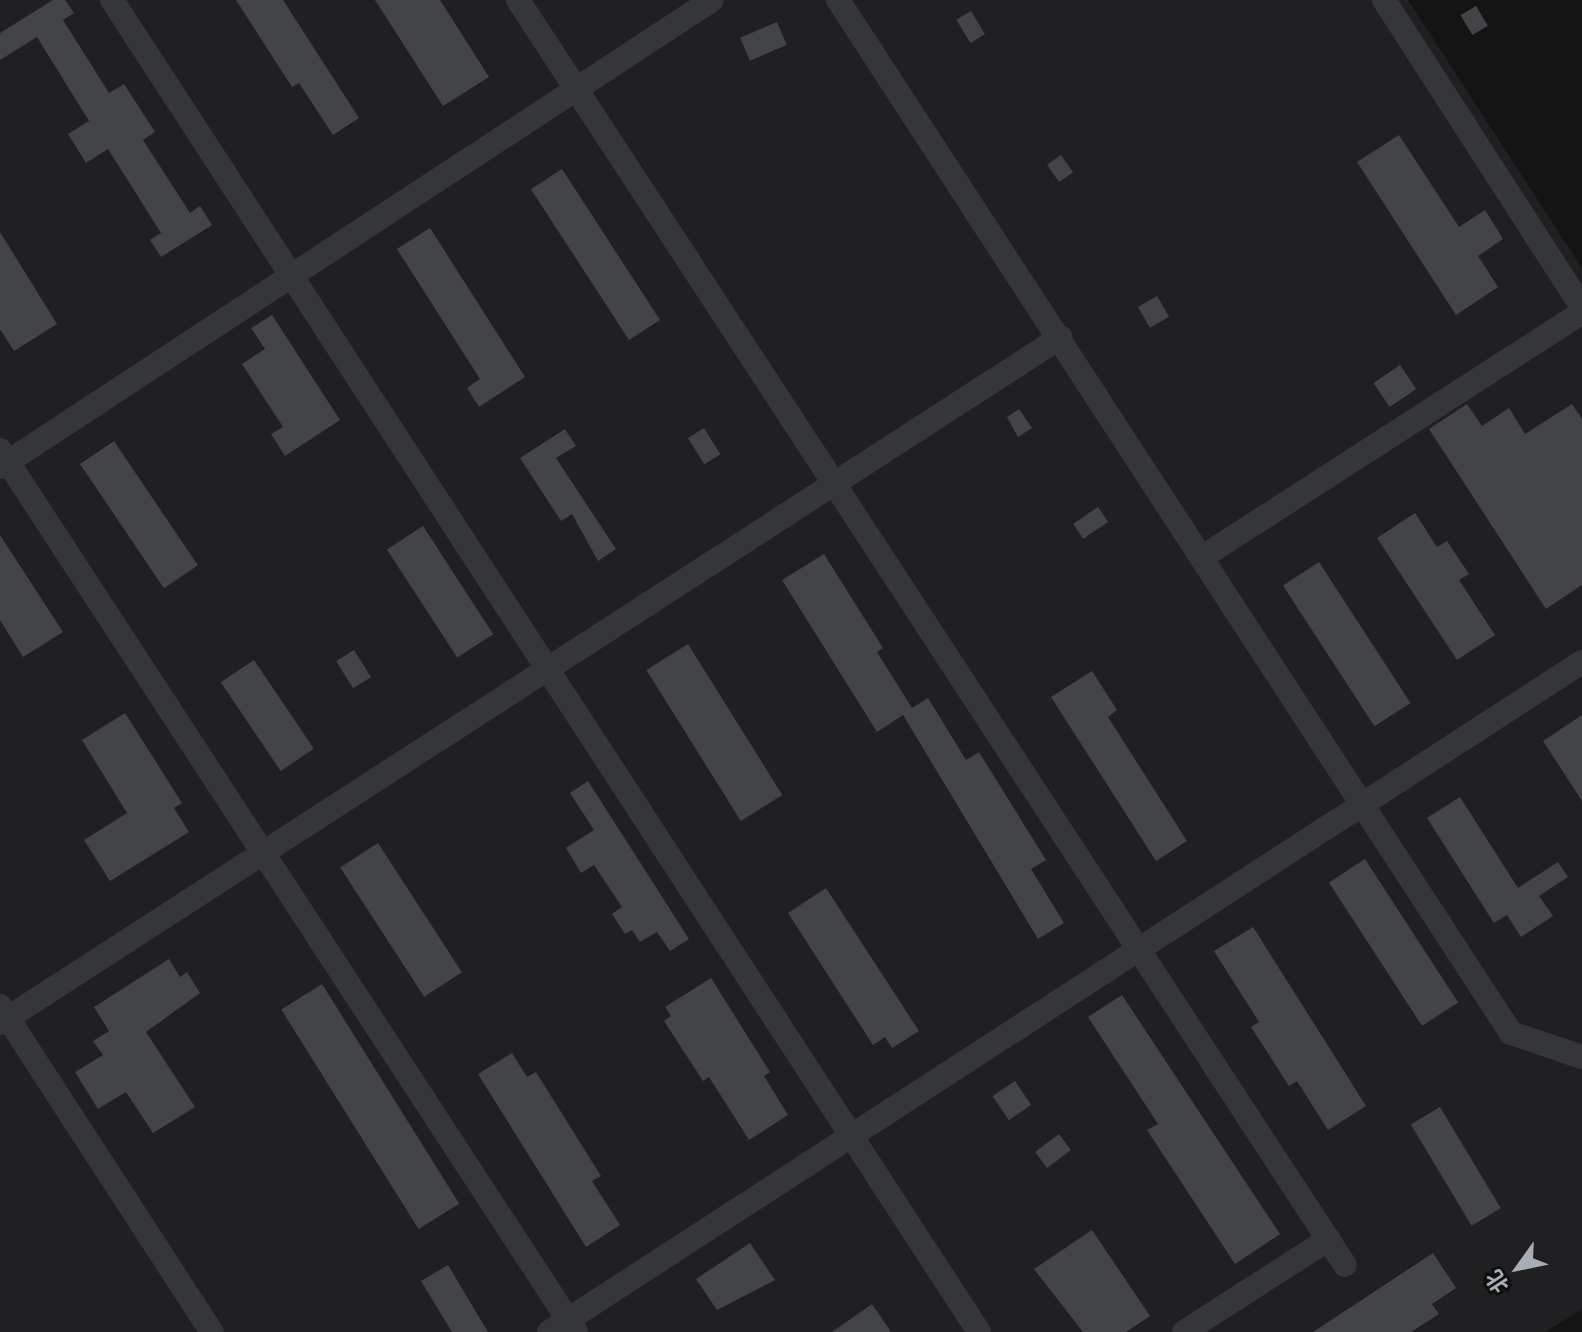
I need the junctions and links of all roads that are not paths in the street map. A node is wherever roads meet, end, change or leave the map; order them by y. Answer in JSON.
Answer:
{"nodes":[{"id":1,"x":112,"y":0,"type":"edge"},
{"id":2,"x":518,"y":0,"type":"edge"},
{"id":3,"x":712,"y":0,"type":"edge"},
{"id":4,"x":838,"y":0,"type":"edge"},
{"id":5,"x":1384,"y":0,"type":"edge"},
{"id":6,"x":576,"y":87,"type":"junction"},
{"id":7,"x":289,"y":274,"type":"junction"},
{"id":8,"x":1582,"y":309,"type":"edge"},
{"id":9,"x":1061,"y":337,"type":"junction"},
{"id":10,"x":2,"y":459,"type":"edge"},
{"id":11,"x":833,"y":480,"type":"junction"},
{"id":12,"x":1204,"y":556,"type":"junction"},
{"id":13,"x":1582,"y":662,"type":"edge"},
{"id":14,"x":546,"y":667,"type":"junction"},
{"id":15,"x":1365,"y":805,"type":"junction"},
{"id":16,"x":262,"y":852,"type":"junction"},
{"id":17,"x":1142,"y":949,"type":"junction"},
{"id":18,"x":3,"y":1015,"type":"edge"},
{"id":19,"x":1582,"y":1057,"type":"edge"},
{"id":20,"x":852,"y":1136,"type":"junction"},
{"id":21,"x":1329,"y":1239,"type":"junction"},
{"id":22,"x":1345,"y":1265,"type":"dead end"},
{"id":23,"x":565,"y":1328,"type":"edge"},
{"id":24,"x":212,"y":1332,"type":"edge"},
{"id":25,"x":979,"y":1332,"type":"edge"},
{"id":26,"x":1184,"y":1332,"type":"edge"}],
"edges":[{"from":1,"to":7,"type":"street"},
{"from":2,"to":6,"type":"street"},
{"from":3,"to":6,"type":"street"},
{"from":4,"to":9,"type":"street"},
{"from":5,"to":8,"type":"street"},
{"from":6,"to":7,"type":"street"},
{"from":6,"to":11,"type":"street"},
{"from":7,"to":10,"type":"street"},
{"from":7,"to":14,"type":"street"},
{"from":8,"to":12,"type":"street"},
{"from":9,"to":11,"type":"street"},
{"from":9,"to":12,"type":"street"},
{"from":10,"to":16,"type":"street"},
{"from":11,"to":14,"type":"street"},
{"from":11,"to":17,"type":"street"},
{"from":12,"to":15,"type":"street"},
{"from":13,"to":15,"type":"street"},
{"from":14,"to":16,"type":"street"},
{"from":14,"to":20,"type":"street"},
{"from":15,"to":17,"type":"street"},
{"from":15,"to":19,"type":"street"},
{"from":16,"to":18,"type":"street"},
{"from":16,"to":23,"type":"street"},
{"from":17,"to":20,"type":"street"},
{"from":17,"to":21,"type":"street"},
{"from":18,"to":24,"type":"street"},
{"from":20,"to":23,"type":"street"},
{"from":20,"to":25,"type":"street"},
{"from":21,"to":22,"type":"street"},
{"from":21,"to":26,"type":"street"}]}
